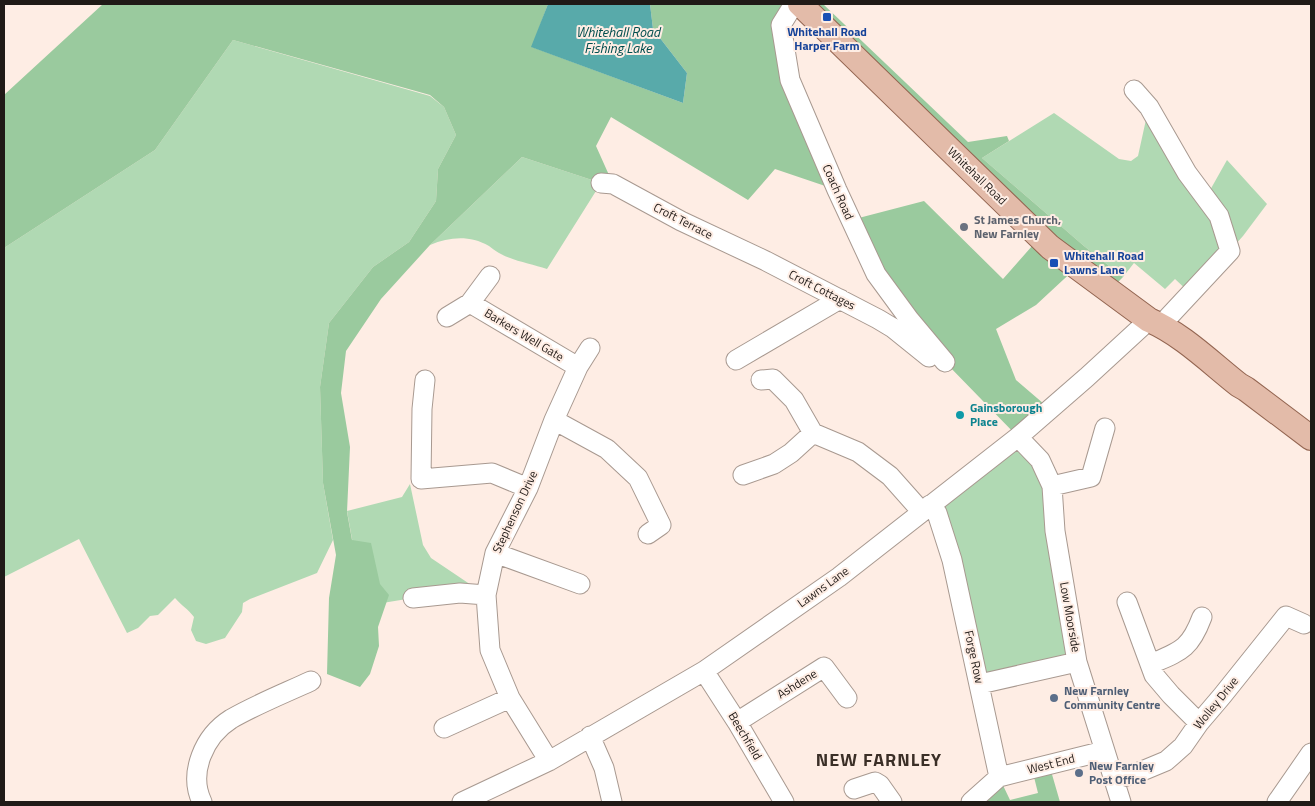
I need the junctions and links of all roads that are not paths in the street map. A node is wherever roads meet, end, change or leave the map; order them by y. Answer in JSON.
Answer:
{"nodes":[{"id":1,"x":794,"y":4,"type":"edge"},
{"id":2,"x":800,"y":4,"type":"edge"},
{"id":3,"x":1134,"y":90,"type":"dead end"},
{"id":4,"x":600,"y":183,"type":"dead end"},
{"id":5,"x":766,"y":261,"type":"joint"},
{"id":6,"x":490,"y":276,"type":"dead end"},
{"id":7,"x":840,"y":299,"type":"junction"},
{"id":8,"x":470,"y":303,"type":"junction"},
{"id":9,"x":447,"y":317,"type":"dead end"},
{"id":10,"x":1155,"y":323,"type":"junction"},
{"id":11,"x":590,"y":348,"type":"dead end"},
{"id":12,"x":940,"y":357,"type":"joint"},
{"id":13,"x":736,"y":360,"type":"dead end"},
{"id":14,"x":578,"y":367,"type":"junction"},
{"id":15,"x":425,"y":380,"type":"dead end"},
{"id":16,"x":761,"y":380,"type":"dead end"},
{"id":17,"x":554,"y":420,"type":"junction"},
{"id":18,"x":1105,"y":428,"type":"dead end"},
{"id":19,"x":813,"y":433,"type":"junction"},
{"id":20,"x":1018,"y":437,"type":"junction"},
{"id":21,"x":1311,"y":438,"type":"edge"},
{"id":22,"x":743,"y":475,"type":"dead end"},
{"id":23,"x":1052,"y":486,"type":"junction"},
{"id":24,"x":528,"y":488,"type":"junction"},
{"id":25,"x":926,"y":508,"type":"junction"},
{"id":26,"x":661,"y":527,"type":"dead end"},
{"id":27,"x":495,"y":553,"type":"junction"},
{"id":28,"x":580,"y":584,"type":"dead end"},
{"id":29,"x":486,"y":595,"type":"junction"},
{"id":30,"x":413,"y":598,"type":"dead end"},
{"id":31,"x":1127,"y":602,"type":"dead end"},
{"id":32,"x":1202,"y":617,"type":"dead end"},
{"id":33,"x":1304,"y":624,"type":"dead end"},
{"id":34,"x":1077,"y":662,"type":"junction"},
{"id":35,"x":1151,"y":664,"type":"junction"},
{"id":36,"x":704,"y":671,"type":"junction"},
{"id":37,"x":311,"y":681,"type":"dead end"},
{"id":38,"x":980,"y":684,"type":"junction"},
{"id":39,"x":510,"y":698,"type":"junction"},
{"id":40,"x":847,"y":698,"type":"dead end"},
{"id":41,"x":446,"y":721,"type":"dead end"},
{"id":42,"x":737,"y":722,"type":"junction"},
{"id":43,"x":1198,"y":723,"type":"junction"},
{"id":44,"x":590,"y":736,"type":"junction"},
{"id":45,"x":1104,"y":751,"type":"junction"},
{"id":46,"x":1311,"y":753,"type":"edge"},
{"id":47,"x":548,"y":761,"type":"junction"},
{"id":48,"x":999,"y":778,"type":"junction"},
{"id":49,"x":1114,"y":780,"type":"junction"},
{"id":50,"x":854,"y":789,"type":"dead end"},
{"id":51,"x":202,"y":802,"type":"edge"},
{"id":52,"x":462,"y":802,"type":"edge"},
{"id":53,"x":612,"y":802,"type":"edge"},
{"id":54,"x":784,"y":802,"type":"edge"},
{"id":55,"x":892,"y":802,"type":"edge"},
{"id":56,"x":971,"y":802,"type":"edge"},
{"id":57,"x":1121,"y":802,"type":"edge"},
{"id":58,"x":1277,"y":802,"type":"edge"}],
"edges":[{"from":1,"to":12,"type":"street","name":"Coach Road"},
{"from":2,"to":10,"type":"main road","name":"Whitehall Road"},
{"from":3,"to":10,"type":"street","name":"Lawns Lane"},
{"from":4,"to":5,"type":"street","name":"Croft Terrace"},
{"from":5,"to":7,"type":"street","name":"Croft Cottages"},
{"from":6,"to":8,"type":"street","name":"Barkers Well Gate"},
{"from":7,"to":12,"type":"street","name":"Croft Cottages"},
{"from":7,"to":13,"type":"street"},
{"from":8,"to":9,"type":"street","name":"Barkers Well Gate"},
{"from":8,"to":14,"type":"street","name":"Barkers Well Gate"},
{"from":10,"to":20,"type":"street","name":"Lawns Lane"},
{"from":10,"to":21,"type":"main road","name":"Whitehall Road"},
{"from":11,"to":14,"type":"street","name":"Stephenson Drive"},
{"from":14,"to":17,"type":"street","name":"Stephenson Drive"},
{"from":15,"to":24,"type":"street"},
{"from":16,"to":19,"type":"street"},
{"from":17,"to":24,"type":"street","name":"Stephenson Drive"},
{"from":17,"to":26,"type":"street"},
{"from":18,"to":23,"type":"street"},
{"from":19,"to":22,"type":"street"},
{"from":19,"to":25,"type":"street","name":"Forge Row"},
{"from":20,"to":23,"type":"street","name":"Low Moorside"},
{"from":20,"to":25,"type":"street","name":"Lawns Lane"},
{"from":23,"to":34,"type":"street","name":"Low Moorside"},
{"from":24,"to":27,"type":"street","name":"Stephenson Drive"},
{"from":25,"to":36,"type":"street","name":"Lawns Lane"},
{"from":25,"to":38,"type":"street","name":"Forge Row"},
{"from":27,"to":28,"type":"street"},
{"from":27,"to":29,"type":"street","name":"Stephenson Drive"},
{"from":29,"to":30,"type":"street"},
{"from":29,"to":39,"type":"street","name":"Stephenson Drive"},
{"from":31,"to":35,"type":"street"},
{"from":32,"to":35,"type":"street"},
{"from":33,"to":43,"type":"street","name":"Wolley Drive"},
{"from":34,"to":38,"type":"street"},
{"from":34,"to":45,"type":"street","name":"Low Moorside"},
{"from":35,"to":43,"type":"street"},
{"from":36,"to":42,"type":"street","name":"Beechfield"},
{"from":36,"to":44,"type":"street","name":"Lawns Lane"},
{"from":37,"to":51,"type":"street"},
{"from":38,"to":48,"type":"street","name":"Forge Row"},
{"from":39,"to":41,"type":"street"},
{"from":39,"to":47,"type":"street","name":"Stephenson Drive"},
{"from":40,"to":42,"type":"street","name":"Ashdene"},
{"from":42,"to":54,"type":"street","name":"Beechfield"},
{"from":43,"to":49,"type":"street","name":"Wolley Drive"},
{"from":44,"to":47,"type":"street","name":"Lawns Lane"},
{"from":44,"to":53,"type":"street"},
{"from":45,"to":48,"type":"street","name":"West End"},
{"from":45,"to":49,"type":"street","name":"Low Moorside"},
{"from":46,"to":58,"type":"street"},
{"from":47,"to":52,"type":"street","name":"Lawns Lane"},
{"from":48,"to":56,"type":"street"},
{"from":49,"to":57,"type":"street","name":"Low Moorside"},
{"from":50,"to":55,"type":"street"}]}
